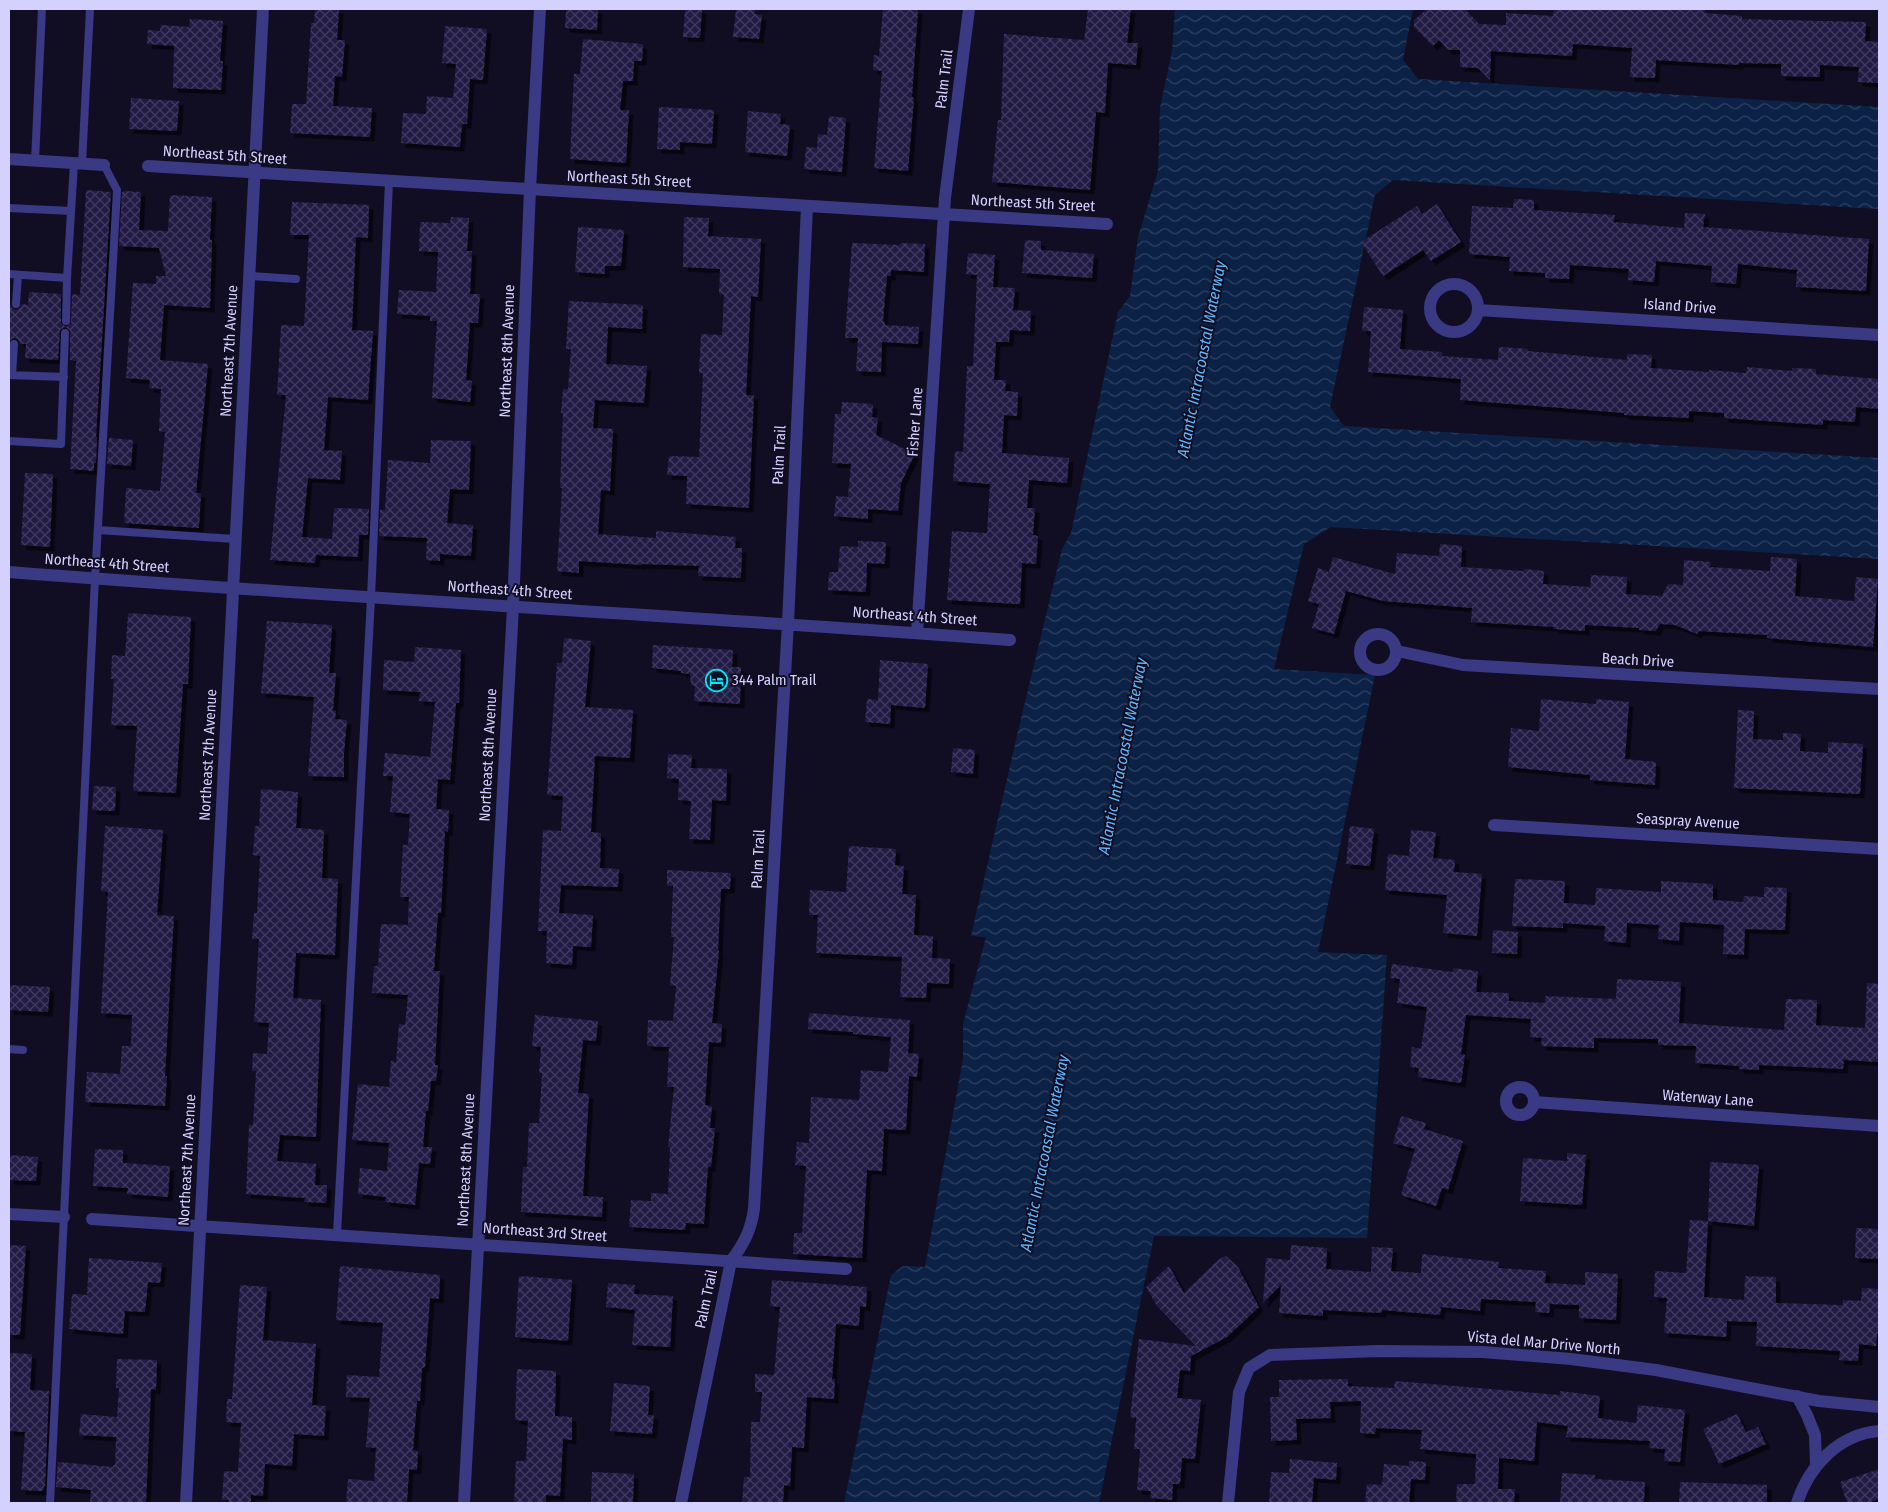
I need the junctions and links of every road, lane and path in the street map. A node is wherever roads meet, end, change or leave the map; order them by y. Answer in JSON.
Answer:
{"nodes":[{"id":1,"x":42,"y":9,"type":"edge"},
{"id":2,"x":90,"y":9,"type":"edge"},
{"id":3,"x":263,"y":9,"type":"edge"},
{"id":4,"x":540,"y":9,"type":"edge"},
{"id":5,"x":969,"y":9,"type":"edge"},
{"id":6,"x":9,"y":159,"type":"edge"},
{"id":7,"x":35,"y":161,"type":"junction"},
{"id":8,"x":78,"y":163,"type":"junction"},
{"id":9,"x":104,"y":165,"type":"joint"},
{"id":10,"x":148,"y":166,"type":"dead end"},
{"id":11,"x":254,"y":173,"type":"junction"},
{"id":12,"x":390,"y":181,"type":"junction"},
{"id":13,"x":530,"y":189,"type":"junction"},
{"id":14,"x":806,"y":206,"type":"junction"},
{"id":15,"x":9,"y":208,"type":"edge"},
{"id":16,"x":71,"y":211,"type":"junction"},
{"id":17,"x":944,"y":214,"type":"junction"},
{"id":18,"x":1107,"y":224,"type":"dead end"},
{"id":19,"x":9,"y":274,"type":"edge"},
{"id":20,"x":18,"y":275,"type":"junction"},
{"id":21,"x":249,"y":276,"type":"junction"},
{"id":22,"x":67,"y":278,"type":"junction"},
{"id":23,"x":296,"y":279,"type":"dead end"},
{"id":24,"x":16,"y":304,"type":"dead end"},
{"id":25,"x":1478,"y":310,"type":"dead end"},
{"id":26,"x":66,"y":321,"type":"dead end"},
{"id":27,"x":65,"y":333,"type":"dead end"},
{"id":28,"x":1879,"y":335,"type":"edge"},
{"id":29,"x":14,"y":344,"type":"dead end"},
{"id":30,"x":11,"y":375,"type":"edge"},
{"id":31,"x":64,"y":377,"type":"junction"},
{"id":32,"x":9,"y":441,"type":"edge"},
{"id":33,"x":98,"y":530,"type":"junction"},
{"id":34,"x":235,"y":540,"type":"junction"},
{"id":35,"x":9,"y":572,"type":"edge"},
{"id":36,"x":95,"y":579,"type":"junction"},
{"id":37,"x":233,"y":590,"type":"junction"},
{"id":38,"x":371,"y":598,"type":"junction"},
{"id":39,"x":512,"y":606,"type":"junction"},
{"id":40,"x":788,"y":623,"type":"junction"},
{"id":41,"x":918,"y":633,"type":"junction"},
{"id":42,"x":1010,"y":640,"type":"dead end"},
{"id":43,"x":1396,"y":651,"type":"dead end"},
{"id":44,"x":1879,"y":689,"type":"edge"},
{"id":45,"x":1494,"y":825,"type":"dead end"},
{"id":46,"x":1879,"y":849,"type":"edge"},
{"id":47,"x":9,"y":1049,"type":"edge"},
{"id":48,"x":23,"y":1050,"type":"dead end"},
{"id":49,"x":1534,"y":1102,"type":"dead end"},
{"id":50,"x":1879,"y":1126,"type":"edge"},
{"id":51,"x":9,"y":1214,"type":"edge"},
{"id":52,"x":64,"y":1217,"type":"junction"},
{"id":53,"x":92,"y":1219,"type":"dead end"},
{"id":54,"x":200,"y":1225,"type":"junction"},
{"id":55,"x":337,"y":1234,"type":"junction"},
{"id":56,"x":478,"y":1244,"type":"junction"},
{"id":57,"x":731,"y":1261,"type":"junction"},
{"id":58,"x":846,"y":1269,"type":"dead end"},
{"id":59,"x":1797,"y":1396,"type":"junction"},
{"id":60,"x":1879,"y":1407,"type":"edge"},
{"id":61,"x":1879,"y":1431,"type":"edge"},
{"id":62,"x":1816,"y":1464,"type":"junction"},
{"id":63,"x":50,"y":1503,"type":"edge"},
{"id":64,"x":186,"y":1503,"type":"edge"},
{"id":65,"x":464,"y":1503,"type":"edge"},
{"id":66,"x":681,"y":1503,"type":"edge"},
{"id":67,"x":1228,"y":1503,"type":"edge"},
{"id":68,"x":1797,"y":1503,"type":"edge"}],
"edges":[{"from":1,"to":7,"type":"lane"},
{"from":2,"to":8,"type":"lane"},
{"from":3,"to":11,"type":"street","name":"Northeast 7th Avenue"},
{"from":4,"to":13,"type":"street","name":"Northeast 8th Avenue"},
{"from":5,"to":17,"type":"street","name":"Palm Trail"},
{"from":6,"to":7,"type":"street"},
{"from":7,"to":8,"type":"street"},
{"from":8,"to":9,"type":"street"},
{"from":8,"to":16,"type":"lane"},
{"from":9,"to":33,"type":"lane"},
{"from":10,"to":11,"type":"street","name":"Northeast 5th Street"},
{"from":11,"to":12,"type":"street","name":"Northeast 5th Street"},
{"from":11,"to":21,"type":"street","name":"Northeast 7th Avenue"},
{"from":12,"to":13,"type":"street","name":"Northeast 5th Street"},
{"from":12,"to":38,"type":"lane"},
{"from":13,"to":14,"type":"street","name":"Northeast 5th Street"},
{"from":13,"to":39,"type":"street","name":"Northeast 8th Avenue"},
{"from":14,"to":17,"type":"street","name":"Northeast 5th Street"},
{"from":14,"to":40,"type":"street","name":"Palm Trail"},
{"from":15,"to":16,"type":"lane"},
{"from":16,"to":22,"type":"lane"},
{"from":17,"to":18,"type":"street","name":"Northeast 5th Street"},
{"from":17,"to":41,"type":"street","name":"Fisher Lane"},
{"from":19,"to":20,"type":"lane"},
{"from":20,"to":22,"type":"lane"},
{"from":20,"to":24,"type":"lane"},
{"from":21,"to":23,"type":"lane"},
{"from":21,"to":34,"type":"street","name":"Northeast 7th Avenue"},
{"from":22,"to":26,"type":"lane"},
{"from":25,"to":28,"type":"street","name":"Island Drive"},
{"from":27,"to":31,"type":"lane"},
{"from":29,"to":30,"type":"lane"},
{"from":30,"to":31,"type":"lane"},
{"from":31,"to":32,"type":"lane"},
{"from":33,"to":34,"type":"lane"},
{"from":33,"to":36,"type":"lane"},
{"from":34,"to":37,"type":"street","name":"Northeast 7th Avenue"},
{"from":35,"to":36,"type":"street","name":"Northeast 4th Street"},
{"from":36,"to":37,"type":"street","name":"Northeast 4th Street"},
{"from":36,"to":52,"type":"lane"},
{"from":37,"to":38,"type":"street","name":"Northeast 4th Street"},
{"from":37,"to":54,"type":"street","name":"Northeast 7th Avenue"},
{"from":38,"to":39,"type":"street","name":"Northeast 4th Street"},
{"from":38,"to":55,"type":"lane"},
{"from":39,"to":40,"type":"street","name":"Northeast 4th Street"},
{"from":39,"to":56,"type":"street","name":"Northeast 8th Avenue"},
{"from":40,"to":41,"type":"street","name":"Northeast 4th Street"},
{"from":40,"to":57,"type":"street","name":"Palm Trail"},
{"from":41,"to":42,"type":"street","name":"Northeast 4th Street"},
{"from":43,"to":44,"type":"street","name":"Beach Drive"},
{"from":45,"to":46,"type":"street","name":"Seaspray Avenue"},
{"from":47,"to":48,"type":"lane"},
{"from":49,"to":50,"type":"street","name":"Waterway Lane"},
{"from":51,"to":52,"type":"street"},
{"from":52,"to":63,"type":"lane"},
{"from":53,"to":54,"type":"street","name":"Northeast 3rd Street"},
{"from":54,"to":55,"type":"street","name":"Northeast 3rd Street"},
{"from":54,"to":64,"type":"street","name":"Northeast 7th Avenue"},
{"from":55,"to":56,"type":"street","name":"Northeast 3rd Street"},
{"from":56,"to":57,"type":"street","name":"Northeast 3rd Street"},
{"from":56,"to":65,"type":"street","name":"Northeast 8th Avenue"},
{"from":57,"to":58,"type":"street","name":"Northeast 3rd Street"},
{"from":57,"to":66,"type":"street","name":"Palm Trail"},
{"from":59,"to":60,"type":"street","name":"Vista del Mar Drive North"},
{"from":59,"to":62,"type":"street"},
{"from":59,"to":67,"type":"street","name":"Vista del Mar Drive North"},
{"from":61,"to":62,"type":"street"},
{"from":62,"to":68,"type":"street"}]}
